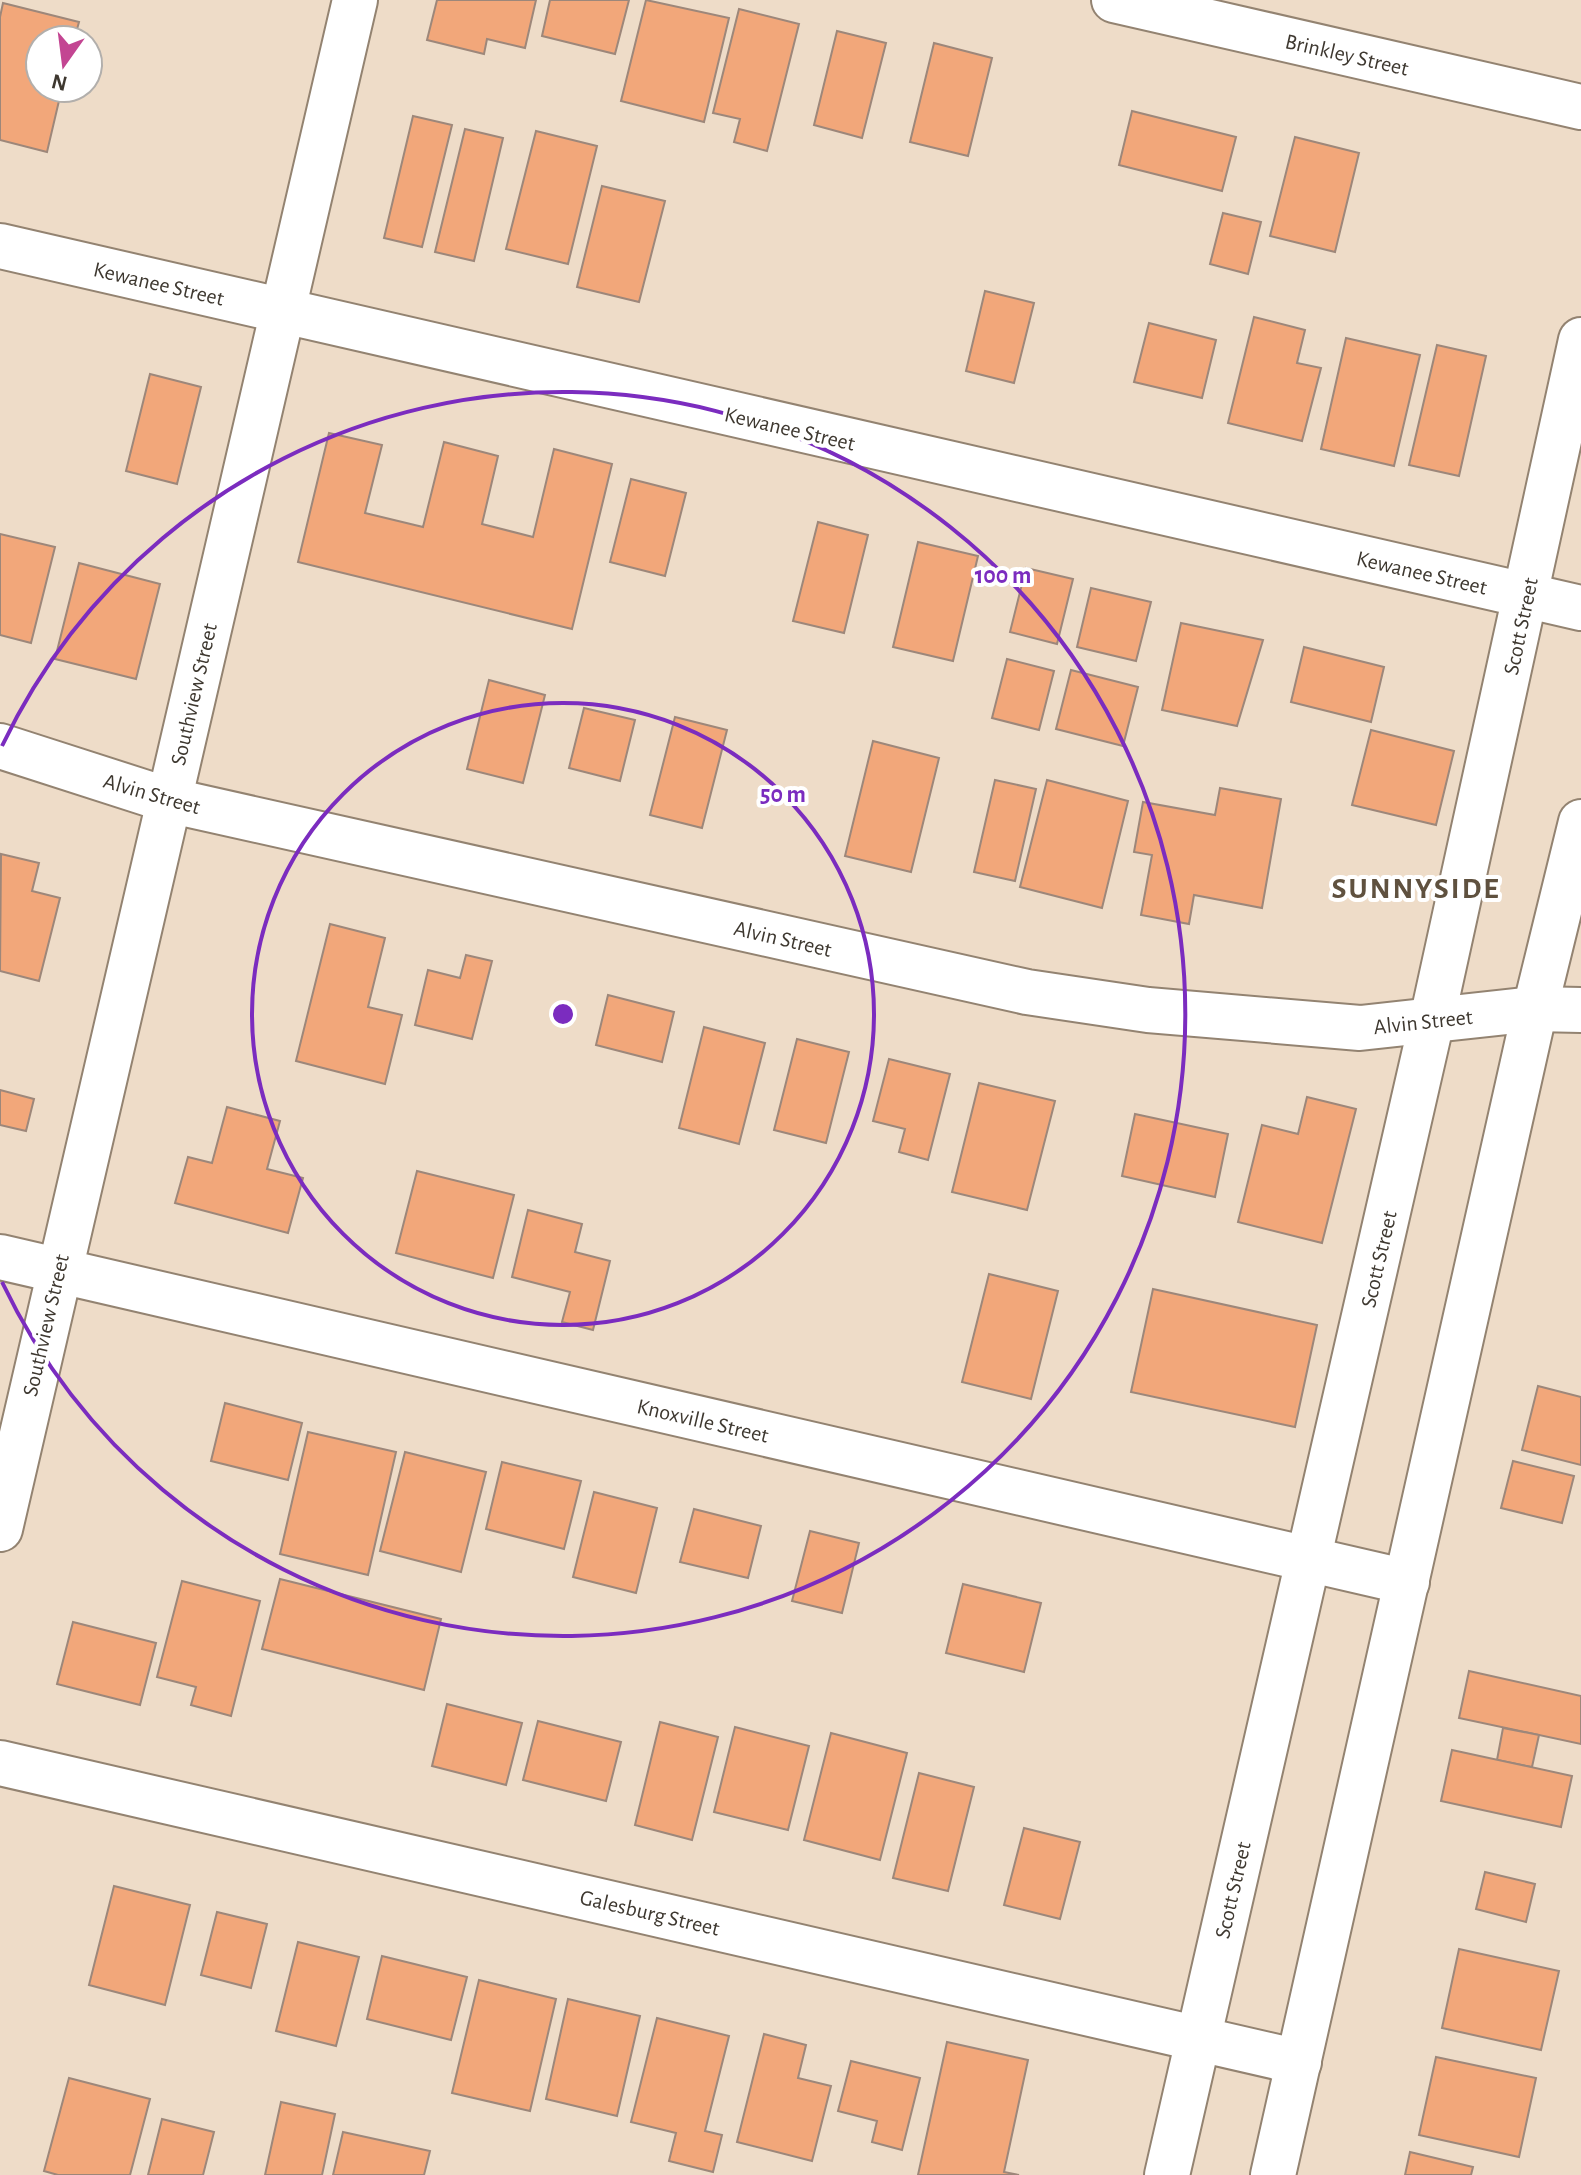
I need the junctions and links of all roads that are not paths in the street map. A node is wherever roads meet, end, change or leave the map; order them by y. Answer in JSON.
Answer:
{"nodes":[{"id":1,"x":355,"y":0,"type":"edge"},
{"id":2,"x":1114,"y":0,"type":"edge"},
{"id":3,"x":1581,"y":107,"type":"edge"},
{"id":4,"x":0,"y":246,"type":"edge"},
{"id":5,"x":281,"y":312,"type":"junction"},
{"id":6,"x":1581,"y":340,"type":"edge"},
{"id":7,"x":1527,"y":596,"type":"junction"},
{"id":8,"x":1581,"y":608,"type":"edge"},
{"id":9,"x":0,"y":746,"type":"edge"},
{"id":10,"x":168,"y":800,"type":"junction"},
{"id":11,"x":1581,"y":822,"type":"edge"},
{"id":12,"x":1535,"y":1009,"type":"junction"},
{"id":13,"x":1581,"y":1010,"type":"edge"},
{"id":14,"x":1432,"y":1020,"type":"junction"},
{"id":15,"x":0,"y":1257,"type":"edge"},
{"id":16,"x":57,"y":1270,"type":"junction"},
{"id":17,"x":0,"y":1529,"type":"edge"},
{"id":18,"x":1309,"y":1560,"type":"junction"},
{"id":19,"x":1407,"y":1582,"type":"junction"},
{"id":20,"x":0,"y":1763,"type":"edge"},
{"id":21,"x":1198,"y":2038,"type":"junction"},
{"id":22,"x":1299,"y":2062,"type":"junction"},
{"id":23,"x":1167,"y":2175,"type":"edge"},
{"id":24,"x":1273,"y":2175,"type":"edge"}],
"edges":[{"from":1,"to":5,"type":"street","name":"Southview Street"},
{"from":2,"to":3,"type":"street","name":"Brinkley Street"},
{"from":4,"to":5,"type":"street","name":"Kewanee Street"},
{"from":5,"to":7,"type":"street","name":"Kewanee Street"},
{"from":5,"to":10,"type":"street","name":"Southview Street"},
{"from":6,"to":7,"type":"street","name":"Scott Street"},
{"from":7,"to":8,"type":"street","name":"Kewanee Street"},
{"from":7,"to":14,"type":"street","name":"Scott Street"},
{"from":9,"to":10,"type":"street","name":"Alvin Street"},
{"from":10,"to":14,"type":"street","name":"Alvin Street"},
{"from":10,"to":16,"type":"street","name":"Southview Street"},
{"from":11,"to":12,"type":"street"},
{"from":12,"to":13,"type":"street","name":"Alvin Street"},
{"from":12,"to":14,"type":"street","name":"Alvin Street"},
{"from":12,"to":19,"type":"street"},
{"from":14,"to":18,"type":"street","name":"Scott Street"},
{"from":15,"to":16,"type":"street","name":"Knoxville Street"},
{"from":16,"to":17,"type":"street","name":"Southview Street"},
{"from":16,"to":18,"type":"street","name":"Knoxville Street"},
{"from":18,"to":19,"type":"street","name":"Knoxville Street"},
{"from":18,"to":21,"type":"street","name":"Scott Street"},
{"from":19,"to":22,"type":"street"},
{"from":20,"to":21,"type":"street","name":"Galesburg Street"},
{"from":21,"to":22,"type":"street","name":"Galesburg Street"},
{"from":21,"to":23,"type":"street","name":"Scott Street"},
{"from":22,"to":24,"type":"street"}]}
